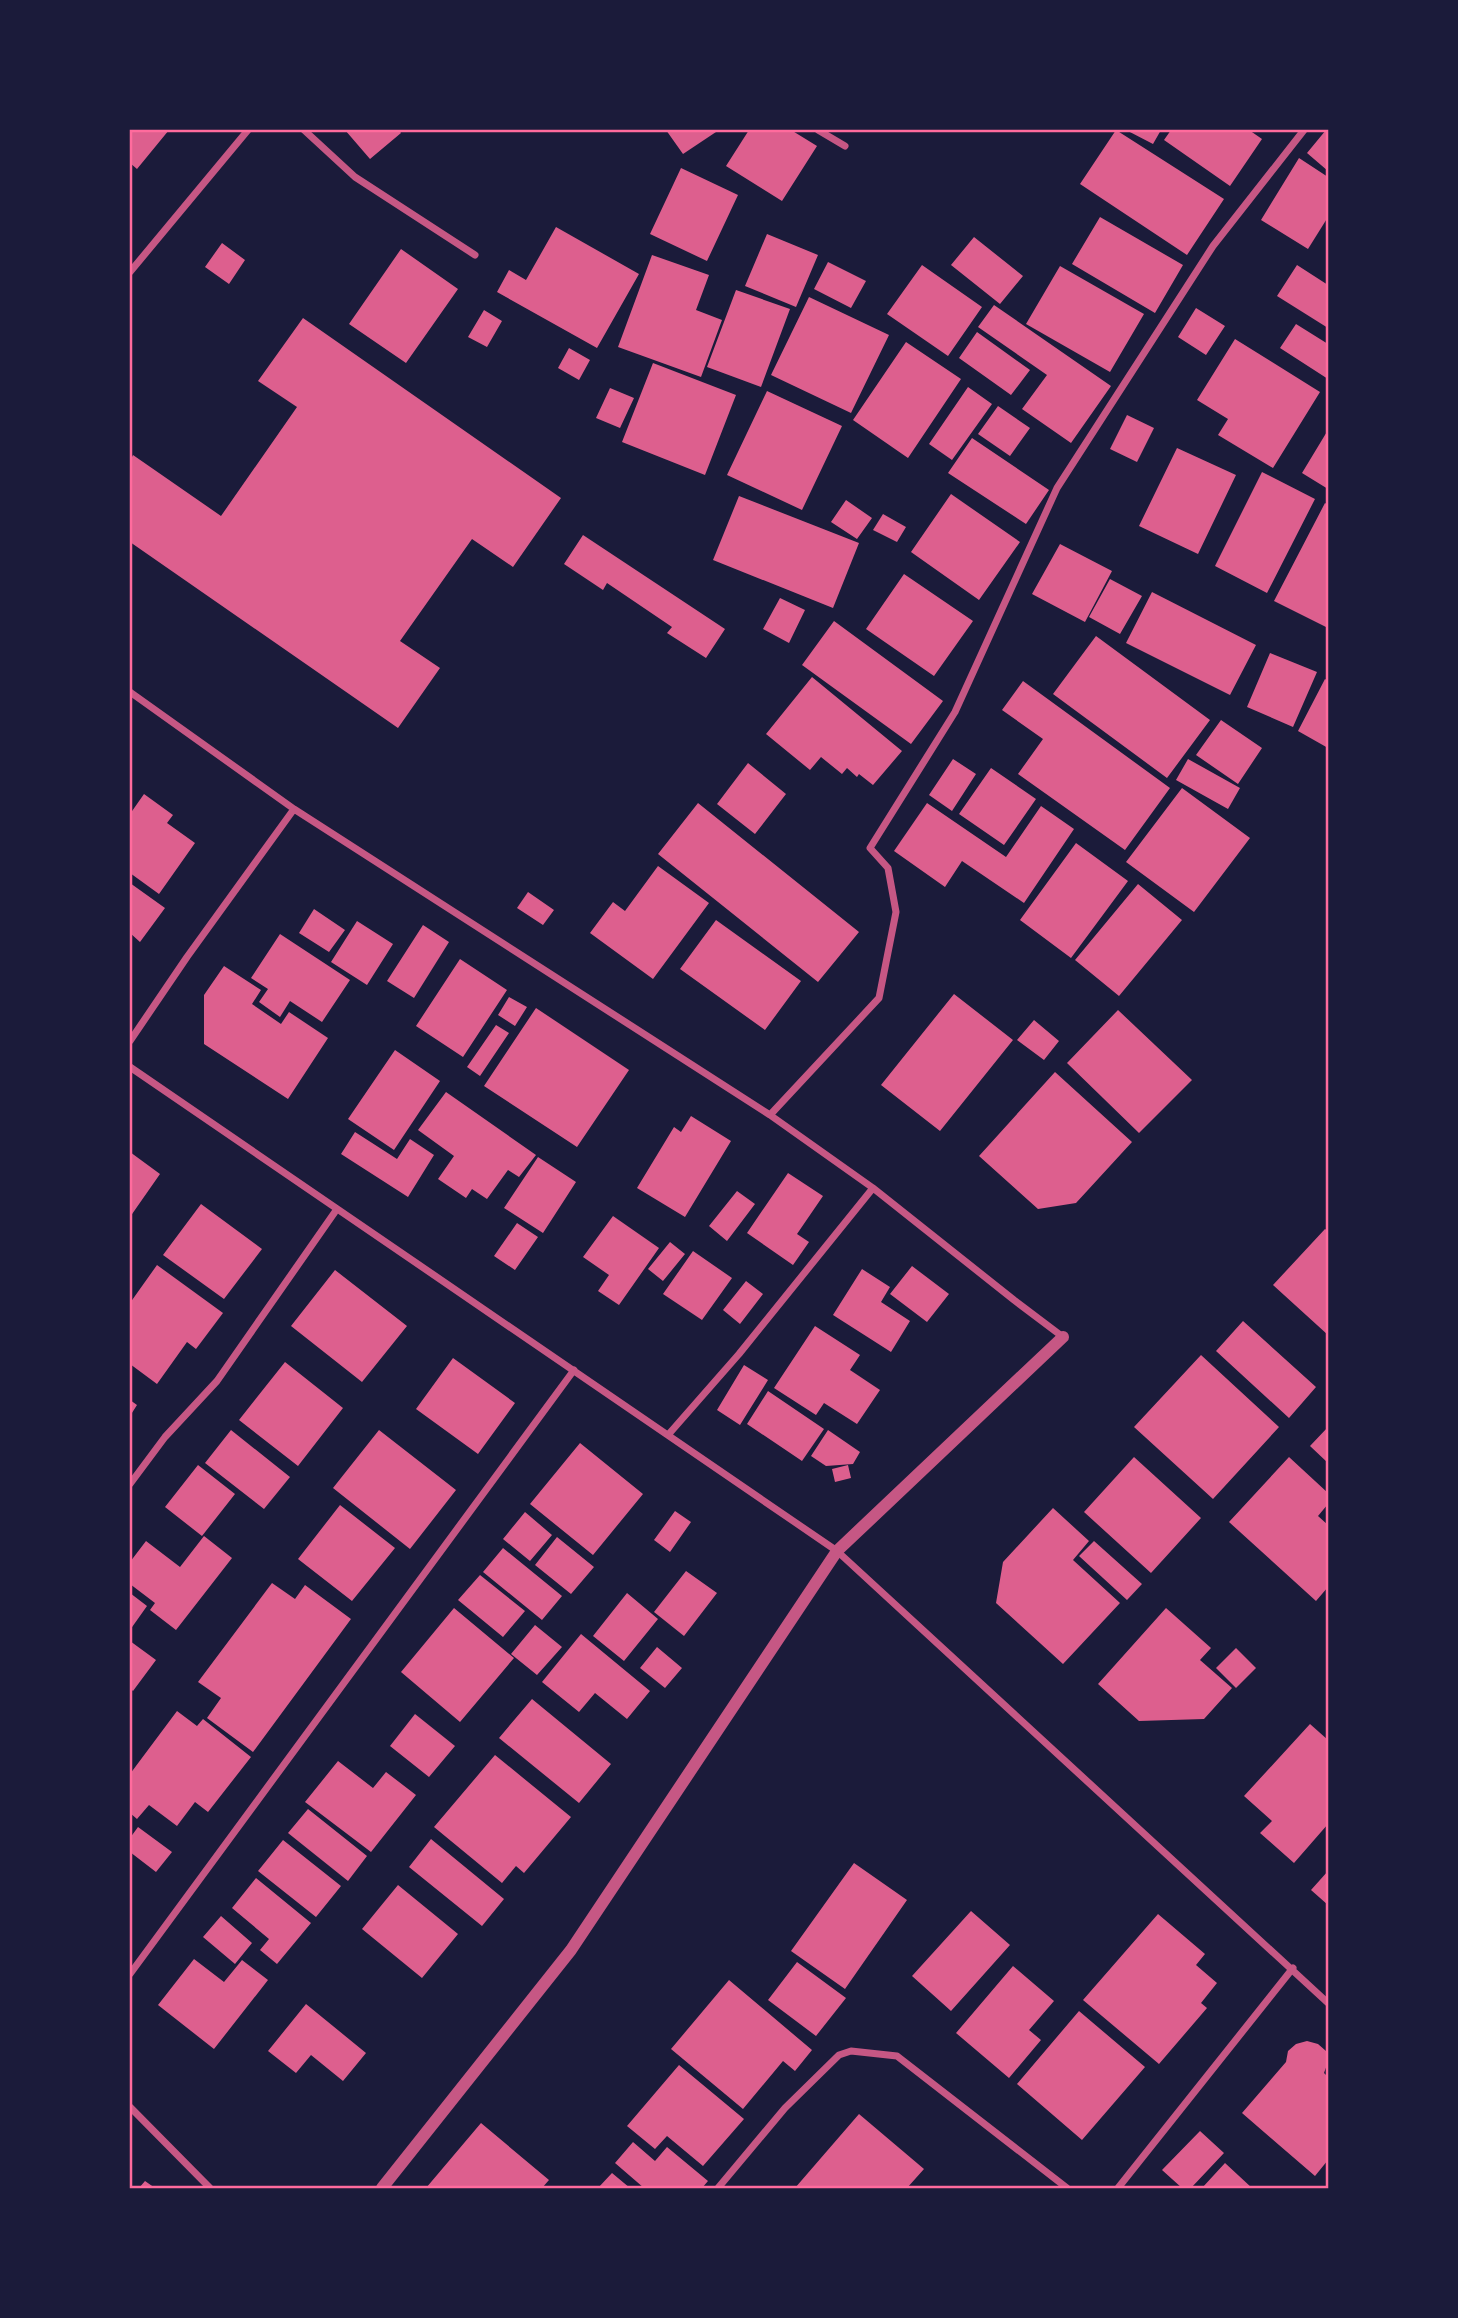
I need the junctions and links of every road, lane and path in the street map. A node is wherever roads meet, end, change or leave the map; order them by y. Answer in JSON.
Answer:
{"nodes":[{"id":1,"x":248,"y":130,"type":"edge"},
{"id":2,"x":304,"y":130,"type":"edge"},
{"id":3,"x":818,"y":130,"type":"edge"},
{"id":4,"x":1304,"y":130,"type":"edge"},
{"id":5,"x":845,"y":146,"type":"dead end"},
{"id":6,"x":475,"y":255,"type":"dead end"},
{"id":7,"x":130,"y":272,"type":"edge"},
{"id":8,"x":130,"y":692,"type":"edge"},
{"id":9,"x":294,"y":809,"type":"junction"},
{"id":10,"x":130,"y":1041,"type":"edge"},
{"id":11,"x":130,"y":1067,"type":"edge"},
{"id":12,"x":770,"y":1115,"type":"junction"},
{"id":13,"x":873,"y":1188,"type":"junction"},
{"id":14,"x":337,"y":1209,"type":"junction"},
{"id":15,"x":1063,"y":1337,"type":"joint"},
{"id":16,"x":573,"y":1370,"type":"junction"},
{"id":17,"x":668,"y":1435,"type":"junction"},
{"id":18,"x":130,"y":1483,"type":"edge"},
{"id":19,"x":837,"y":1551,"type":"junction"},
{"id":20,"x":1293,"y":1968,"type":"junction"},
{"id":21,"x":130,"y":1975,"type":"edge"},
{"id":22,"x":1328,"y":2003,"type":"edge"},
{"id":23,"x":130,"y":2106,"type":"edge"},
{"id":24,"x":210,"y":2189,"type":"edge"},
{"id":25,"x":382,"y":2189,"type":"edge"},
{"id":26,"x":718,"y":2189,"type":"edge"},
{"id":27,"x":1067,"y":2189,"type":"edge"},
{"id":28,"x":1118,"y":2189,"type":"edge"}],
"edges":[{"from":1,"to":7,"type":"street"},
{"from":2,"to":6,"type":"street"},
{"from":3,"to":5,"type":"street"},
{"from":4,"to":12,"type":"street"},
{"from":8,"to":9,"type":"street"},
{"from":9,"to":10,"type":"street"},
{"from":9,"to":12,"type":"street"},
{"from":11,"to":14,"type":"street"},
{"from":12,"to":13,"type":"street"},
{"from":13,"to":15,"type":"street"},
{"from":13,"to":17,"type":"street"},
{"from":14,"to":16,"type":"street"},
{"from":14,"to":18,"type":"street"},
{"from":15,"to":19,"type":"street"},
{"from":16,"to":17,"type":"street"},
{"from":16,"to":21,"type":"street"},
{"from":17,"to":19,"type":"street"},
{"from":19,"to":20,"type":"street"},
{"from":19,"to":25,"type":"street"},
{"from":20,"to":22,"type":"street"},
{"from":20,"to":28,"type":"street"},
{"from":23,"to":24,"type":"street"},
{"from":26,"to":27,"type":"street"}]}
